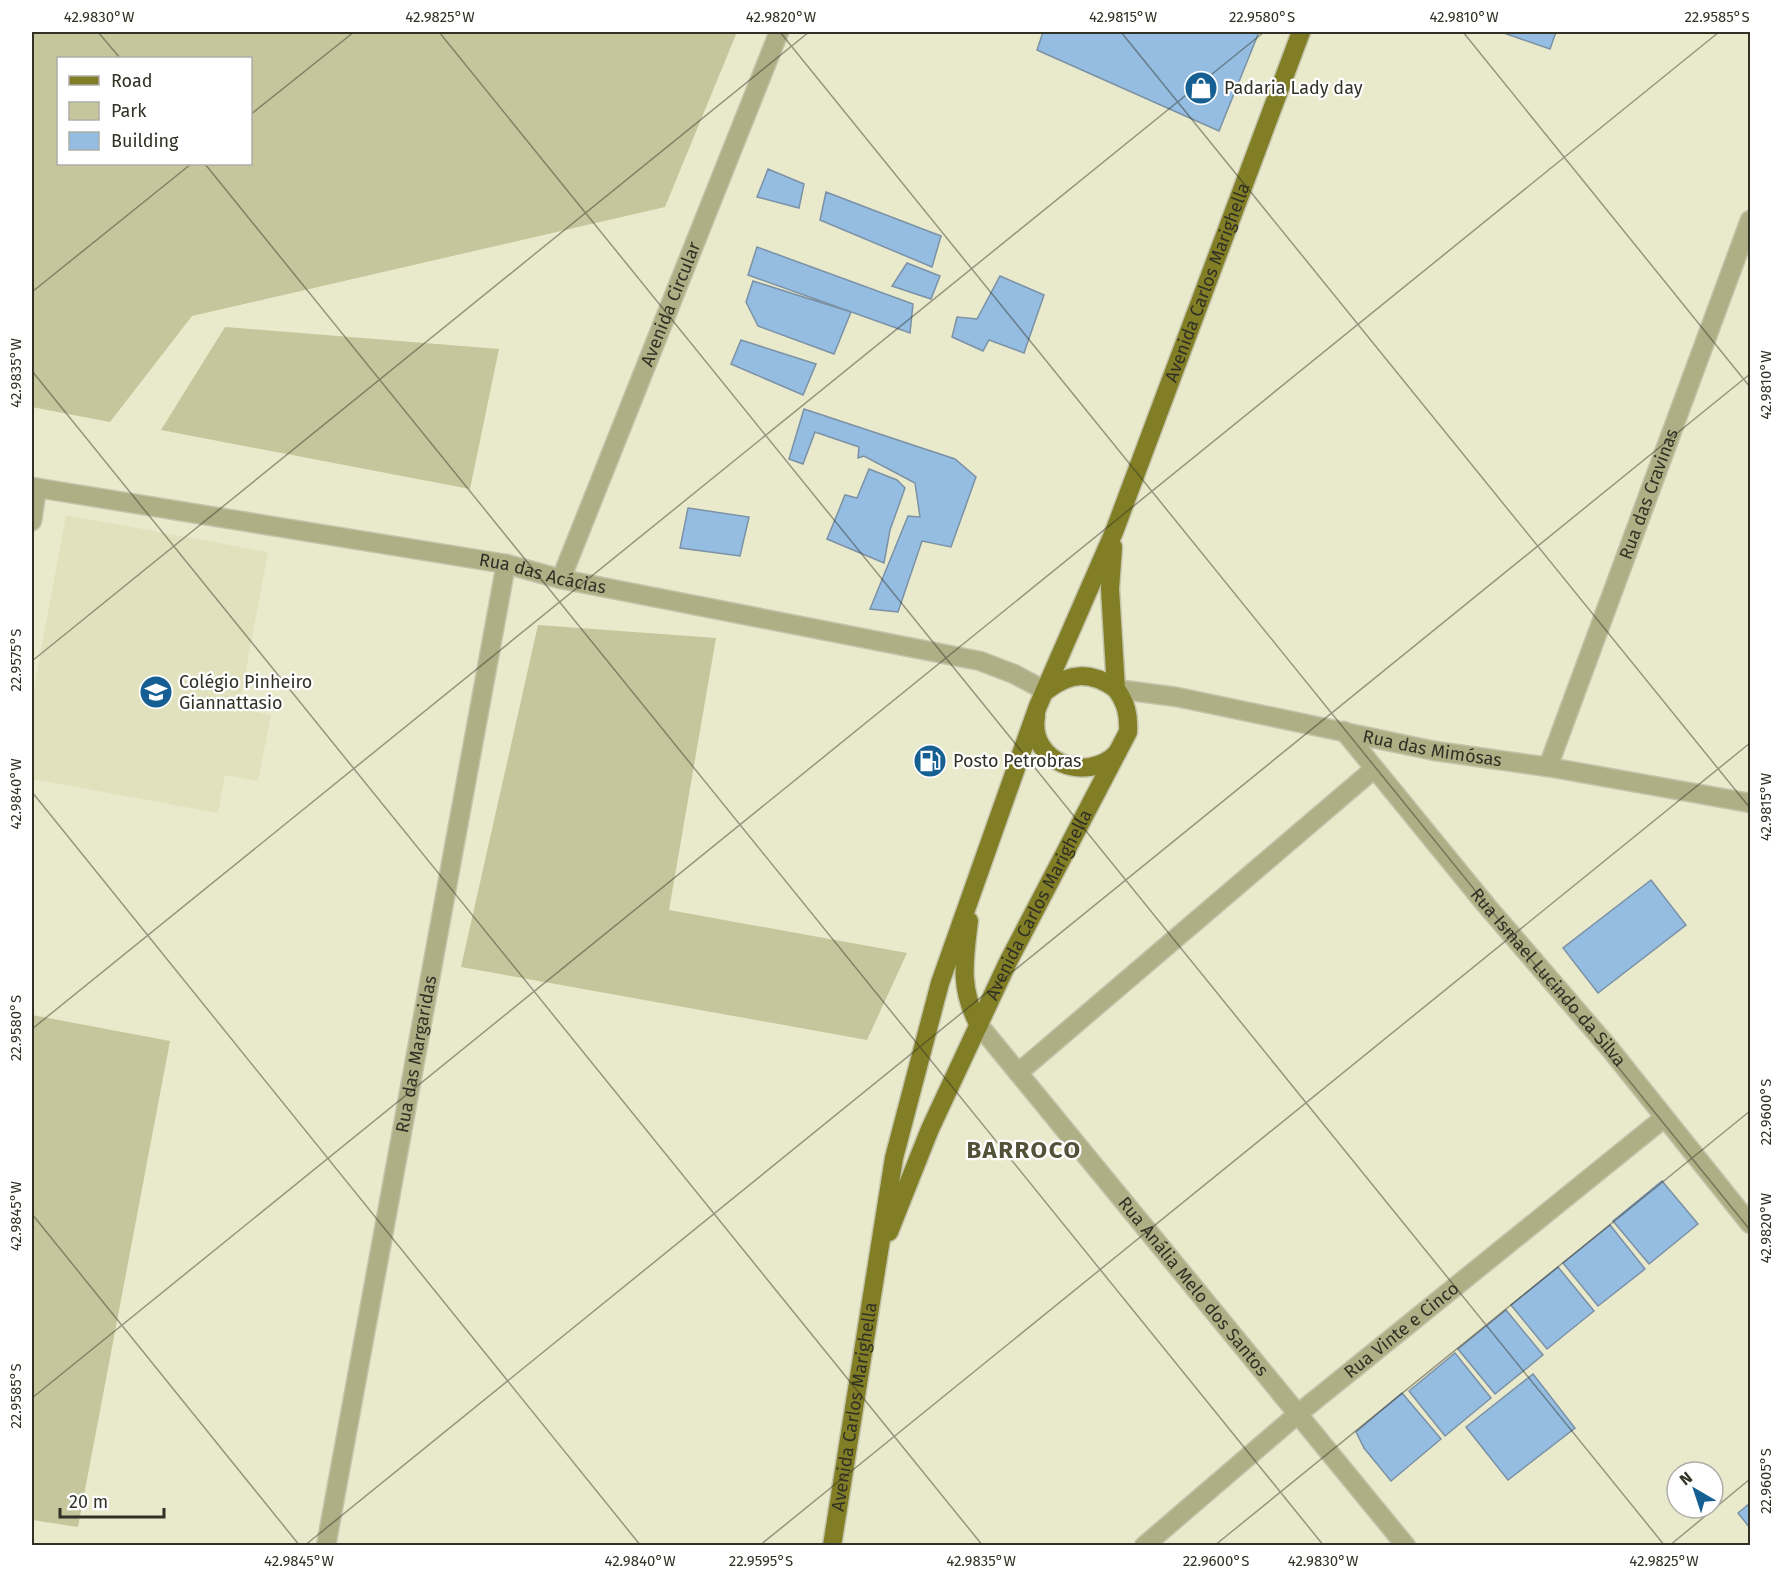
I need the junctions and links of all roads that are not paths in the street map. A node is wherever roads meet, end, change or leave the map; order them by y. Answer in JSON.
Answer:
{"nodes":[{"id":1,"x":779,"y":32,"type":"edge"},
{"id":2,"x":1301,"y":32,"type":"edge"},
{"id":3,"x":1750,"y":220,"type":"edge"},
{"id":4,"x":34,"y":487,"type":"edge"},
{"id":5,"x":32,"y":521,"type":"edge"},
{"id":6,"x":1114,"y":532,"type":"junction"},
{"id":7,"x":506,"y":564,"type":"junction"},
{"id":8,"x":561,"y":579,"type":"junction"},
{"id":9,"x":1116,"y":689,"type":"junction"},
{"id":10,"x":1042,"y":698,"type":"junction"},
{"id":11,"x":1344,"y":731,"type":"junction"},
{"id":12,"x":1123,"y":743,"type":"junction"},
{"id":13,"x":1548,"y":767,"type":"junction"},
{"id":14,"x":1374,"y":769,"type":"junction"},
{"id":15,"x":1750,"y":803,"type":"edge"},
{"id":16,"x":973,"y":887,"type":"junction"},
{"id":17,"x":979,"y":1025,"type":"junction"},
{"id":18,"x":1018,"y":1073,"type":"junction"},
{"id":19,"x":1664,"y":1118,"type":"junction"},
{"id":20,"x":1750,"y":1224,"type":"edge"},
{"id":21,"x":875,"y":1267,"type":"junction"},
{"id":22,"x":1299,"y":1413,"type":"junction"},
{"id":23,"x":326,"y":1545,"type":"edge"},
{"id":24,"x":832,"y":1545,"type":"edge"},
{"id":25,"x":1144,"y":1545,"type":"edge"},
{"id":26,"x":1406,"y":1545,"type":"edge"}],
"edges":[{"from":1,"to":8,"type":"street","name":"Avenida Circular"},
{"from":2,"to":6,"type":"main road","name":"Avenida Carlos Marighella"},
{"from":3,"to":13,"type":"street","name":"Rua das Cravinas"},
{"from":4,"to":5,"type":"street"},
{"from":4,"to":7,"type":"street","name":"Rua das Acácias"},
{"from":6,"to":9,"type":"main road","name":"Avenida Carlos Marighella"},
{"from":6,"to":10,"type":"main road","name":"Avenida Carlos Marighella"},
{"from":7,"to":8,"type":"street","name":"Rua das Acácias"},
{"from":7,"to":23,"type":"street","name":"Rua das Margaridas"},
{"from":8,"to":10,"type":"street","name":"Rua das Acácias"},
{"from":9,"to":10,"type":"main road"},
{"from":9,"to":11,"type":"street","name":"Rua das Mimósas"},
{"from":9,"to":12,"type":"main road","name":"Avenida Carlos Marighella"},
{"from":10,"to":12,"type":"main road"},
{"from":10,"to":16,"type":"main road","name":"Avenida Carlos Marighella"},
{"from":11,"to":13,"type":"street","name":"Rua das Mimósas"},
{"from":11,"to":14,"type":"street","name":"Rua Ismael Lucindo da Silva"},
{"from":12,"to":17,"type":"main road","name":"Avenida Carlos Marighella"},
{"from":13,"to":15,"type":"street","name":"Rua das Mimósas"},
{"from":14,"to":18,"type":"street"},
{"from":14,"to":19,"type":"street","name":"Rua Ismael Lucindo da Silva"},
{"from":16,"to":17,"type":"main road"},
{"from":16,"to":21,"type":"main road","name":"Avenida Carlos Marighella"},
{"from":17,"to":18,"type":"street","name":"Rua Anália Melo dos Santos"},
{"from":17,"to":21,"type":"main road","name":"Avenida Carlos Marighella"},
{"from":18,"to":22,"type":"street","name":"Rua Anália Melo dos Santos"},
{"from":19,"to":20,"type":"street","name":"Rua Ismael Lucindo da Silva"},
{"from":19,"to":22,"type":"street","name":"Rua Vinte e Cinco"},
{"from":21,"to":24,"type":"main road","name":"Avenida Carlos Marighella"},
{"from":22,"to":25,"type":"street","name":"Rua Vinte e Cinco"},
{"from":22,"to":26,"type":"street","name":"Rua Anália Melo dos Santos"}]}
